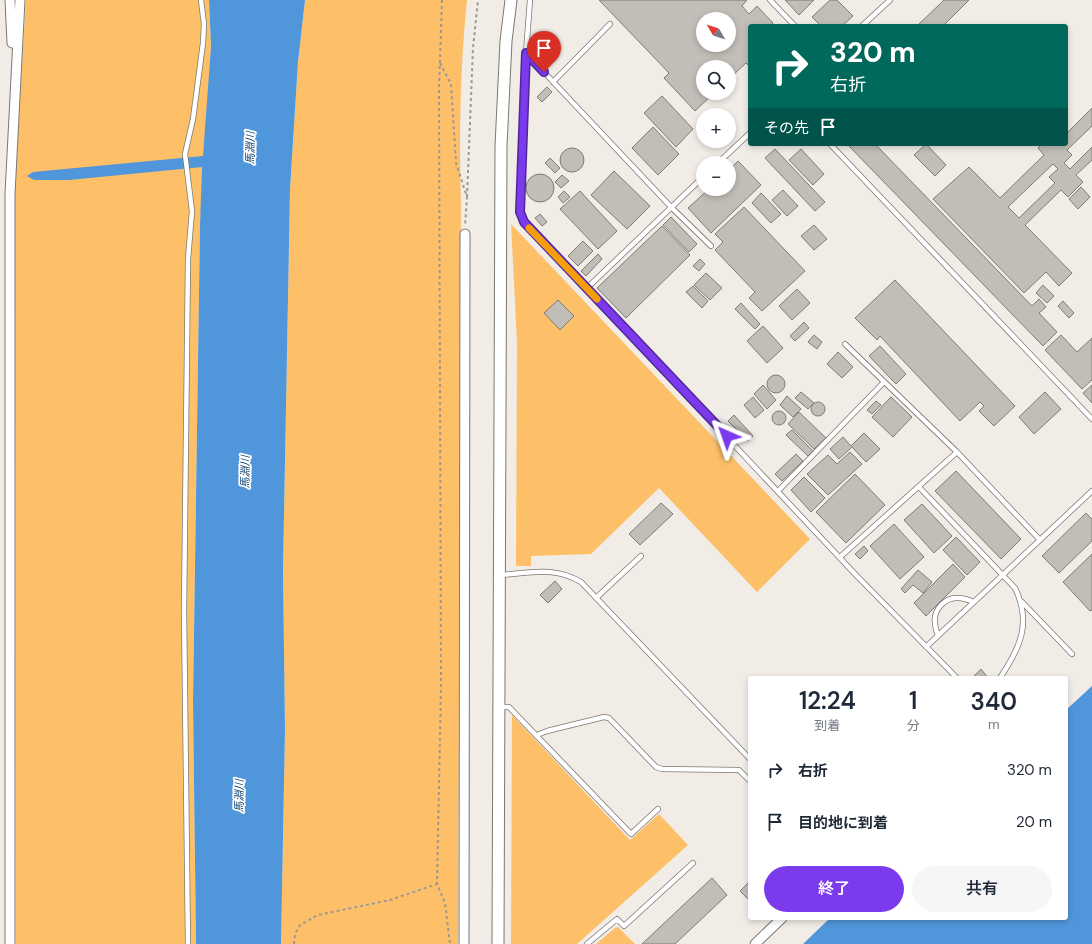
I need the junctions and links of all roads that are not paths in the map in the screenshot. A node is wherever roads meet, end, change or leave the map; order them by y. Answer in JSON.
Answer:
{"nodes":[{"id":1,"x":10,"y":0,"type":"edge"},
{"id":2,"x":20,"y":0,"type":"edge"},
{"id":3,"x":201,"y":0,"type":"edge"},
{"id":4,"x":511,"y":0,"type":"edge"},
{"id":5,"x":530,"y":0,"type":"edge"},
{"id":6,"x":770,"y":0,"type":"edge"},
{"id":7,"x":890,"y":0,"type":"edge"},
{"id":8,"x":610,"y":24,"type":"dead end"},
{"id":9,"x":793,"y":24,"type":"edge"},
{"id":10,"x":864,"y":24,"type":"edge"},
{"id":11,"x":526,"y":53,"type":"junction"},
{"id":12,"x":16,"y":64,"type":"junction"},
{"id":13,"x":553,"y":82,"type":"junction"},
{"id":14,"x":748,"y":135,"type":"edge"},
{"id":15,"x":832,"y":146,"type":"edge"},
{"id":16,"x":725,"y":156,"type":"edge"},
{"id":17,"x":696,"y":184,"type":"edge"},
{"id":18,"x":671,"y":207,"type":"junction"},
{"id":19,"x":465,"y":234,"type":"road end"},
{"id":20,"x":711,"y":246,"type":"dead end"},
{"id":21,"x":586,"y":288,"type":"junction"},
{"id":22,"x":844,"y":344,"type":"dead end"},
{"id":23,"x":884,"y":382,"type":"junction"},
{"id":24,"x":1092,"y":418,"type":"edge"},
{"id":25,"x":957,"y":452,"type":"junction"},
{"id":26,"x":919,"y":487,"type":"junction"},
{"id":27,"x":778,"y":491,"type":"junction"},
{"id":28,"x":1092,"y":491,"type":"edge"},
{"id":29,"x":1040,"y":540,"type":"junction"},
{"id":30,"x":641,"y":556,"type":"dead end"},
{"id":31,"x":840,"y":557,"type":"junction"},
{"id":32,"x":499,"y":575,"type":"junction"},
{"id":33,"x":1002,"y":575,"type":"junction"},
{"id":34,"x":596,"y":598,"type":"junction"},
{"id":35,"x":974,"y":602,"type":"junction"},
{"id":36,"x":1022,"y":602,"type":"junction"},
{"id":37,"x":938,"y":636,"type":"junction"},
{"id":38,"x":926,"y":647,"type":"junction"},
{"id":39,"x":1072,"y":654,"type":"dead end"},
{"id":40,"x":955,"y":676,"type":"edge"},
{"id":41,"x":1001,"y":676,"type":"edge"},
{"id":42,"x":498,"y":707,"type":"junction"},
{"id":43,"x":537,"y":735,"type":"junction"},
{"id":44,"x":748,"y":757,"type":"edge"},
{"id":45,"x":748,"y":779,"type":"edge"},
{"id":46,"x":658,"y":809,"type":"dead end"},
{"id":47,"x":693,"y":863,"type":"dead end"},
{"id":48,"x":780,"y":920,"type":"edge"},
{"id":49,"x":10,"y":944,"type":"edge"},
{"id":50,"x":188,"y":944,"type":"edge"},
{"id":51,"x":464,"y":944,"type":"edge"},
{"id":52,"x":498,"y":944,"type":"edge"},
{"id":53,"x":587,"y":944,"type":"edge"},
{"id":54,"x":755,"y":944,"type":"edge"}],
"edges":[{"from":1,"to":12,"type":"street"},
{"from":2,"to":12,"type":"street"},
{"from":3,"to":50,"type":"lane"},
{"from":4,"to":32,"type":"street"},
{"from":5,"to":11,"type":"lane"},
{"from":6,"to":9,"type":"lane"},
{"from":7,"to":10,"type":"lane"},
{"from":8,"to":13,"type":"lane"},
{"from":11,"to":13,"type":"lane"},
{"from":11,"to":21,"type":"lane"},
{"from":12,"to":49,"type":"street"},
{"from":13,"to":18,"type":"lane"},
{"from":14,"to":16,"type":"lane"},
{"from":15,"to":24,"type":"lane"},
{"from":17,"to":18,"type":"lane"},
{"from":18,"to":20,"type":"lane"},
{"from":18,"to":21,"type":"lane"},
{"from":19,"to":51,"type":"street"},
{"from":21,"to":27,"type":"lane"},
{"from":22,"to":23,"type":"lane"},
{"from":23,"to":25,"type":"lane"},
{"from":23,"to":27,"type":"lane"},
{"from":25,"to":26,"type":"lane"},
{"from":25,"to":29,"type":"lane"},
{"from":26,"to":31,"type":"lane"},
{"from":26,"to":33,"type":"lane"},
{"from":27,"to":31,"type":"lane"},
{"from":28,"to":29,"type":"lane"},
{"from":29,"to":33,"type":"lane"},
{"from":30,"to":34,"type":"lane"},
{"from":31,"to":38,"type":"lane"},
{"from":32,"to":34,"type":"lane"},
{"from":32,"to":42,"type":"street"},
{"from":33,"to":35,"type":"lane"},
{"from":33,"to":36,"type":"lane"},
{"from":34,"to":44,"type":"lane"},
{"from":35,"to":37,"type":"lane"},
{"from":35,"to":37,"type":"lane"},
{"from":36,"to":39,"type":"lane"},
{"from":36,"to":41,"type":"lane"},
{"from":37,"to":38,"type":"lane"},
{"from":38,"to":40,"type":"lane"},
{"from":42,"to":43,"type":"lane"},
{"from":42,"to":52,"type":"street"},
{"from":43,"to":45,"type":"lane"},
{"from":43,"to":46,"type":"lane"},
{"from":47,"to":53,"type":"lane"},
{"from":48,"to":54,"type":"street"}]}
